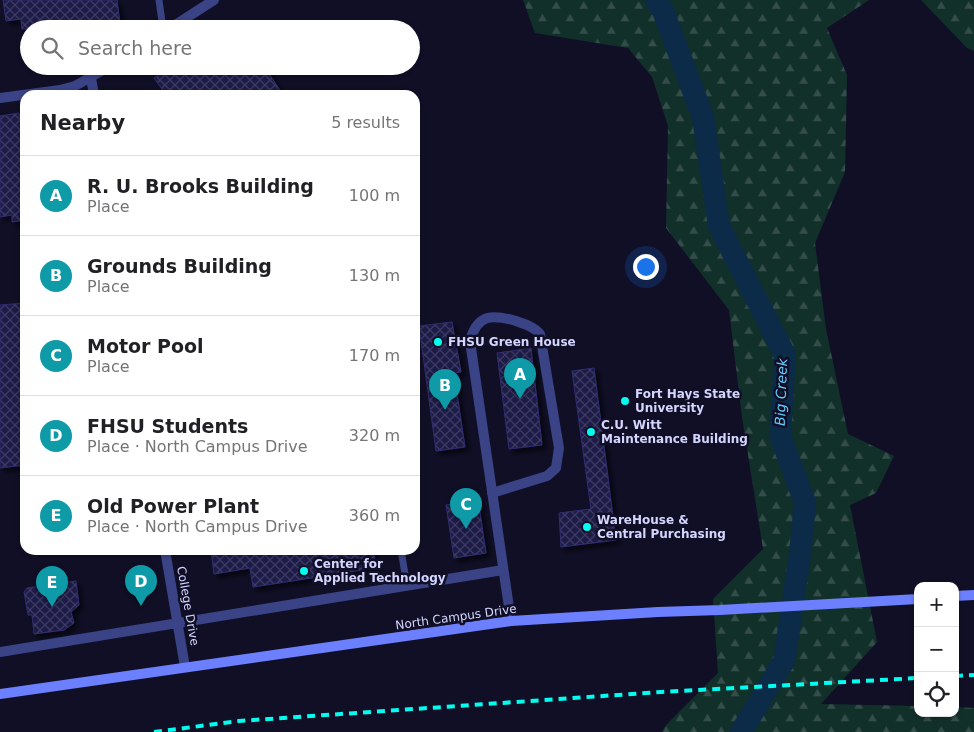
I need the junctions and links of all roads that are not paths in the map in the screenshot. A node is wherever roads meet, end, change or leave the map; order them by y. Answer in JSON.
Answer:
{"nodes":[{"id":1,"x":159,"y":0,"type":"edge"},
{"id":2,"x":214,"y":0,"type":"edge"},
{"id":3,"x":200,"y":4,"type":"edge"},
{"id":4,"x":162,"y":20,"type":"edge"},
{"id":5,"x":180,"y":20,"type":"edge"},
{"id":6,"x":96,"y":75,"type":"edge"},
{"id":7,"x":91,"y":78,"type":"junction"},
{"id":8,"x":60,"y":90,"type":"edge"},
{"id":9,"x":93,"y":90,"type":"edge"},
{"id":10,"x":20,"y":95,"type":"edge"},
{"id":11,"x":0,"y":98,"type":"edge"},
{"id":12,"x":492,"y":493,"type":"junction"},
{"id":13,"x":166,"y":555,"type":"edge"},
{"id":14,"x":402,"y":555,"type":"edge"},
{"id":15,"x":503,"y":570,"type":"junction"},
{"id":16,"x":407,"y":586,"type":"junction"},
{"id":17,"x":974,"y":595,"type":"edge"},
{"id":18,"x":959,"y":596,"type":"edge"},
{"id":19,"x":914,"y":599,"type":"edge"},
{"id":20,"x":511,"y":622,"type":"junction"},
{"id":21,"x":178,"y":624,"type":"junction"},
{"id":22,"x":0,"y":652,"type":"edge"},
{"id":23,"x":185,"y":667,"type":"junction"},
{"id":24,"x":0,"y":694,"type":"edge"}],
"edges":[{"from":1,"to":4,"type":"lane"},
{"from":2,"to":3,"type":"street"},
{"from":3,"to":5,"type":"street"},
{"from":6,"to":7,"type":"street"},
{"from":7,"to":8,"type":"street"},
{"from":7,"to":9,"type":"street"},
{"from":10,"to":11,"type":"street"},
{"from":12,"to":12,"type":"street"},
{"from":12,"to":15,"type":"street"},
{"from":13,"to":21,"type":"street","name":"College Drive"},
{"from":14,"to":16,"type":"lane"},
{"from":15,"to":16,"type":"street"},
{"from":15,"to":20,"type":"street"},
{"from":16,"to":21,"type":"street"},
{"from":17,"to":18,"type":"main road"},
{"from":19,"to":20,"type":"main road","name":"North Campus Drive"},
{"from":20,"to":23,"type":"main road","name":"North Campus Drive"},
{"from":21,"to":22,"type":"street"},
{"from":21,"to":23,"type":"street","name":"College Drive"},
{"from":23,"to":24,"type":"main road","name":"North Campus Drive"}]}
